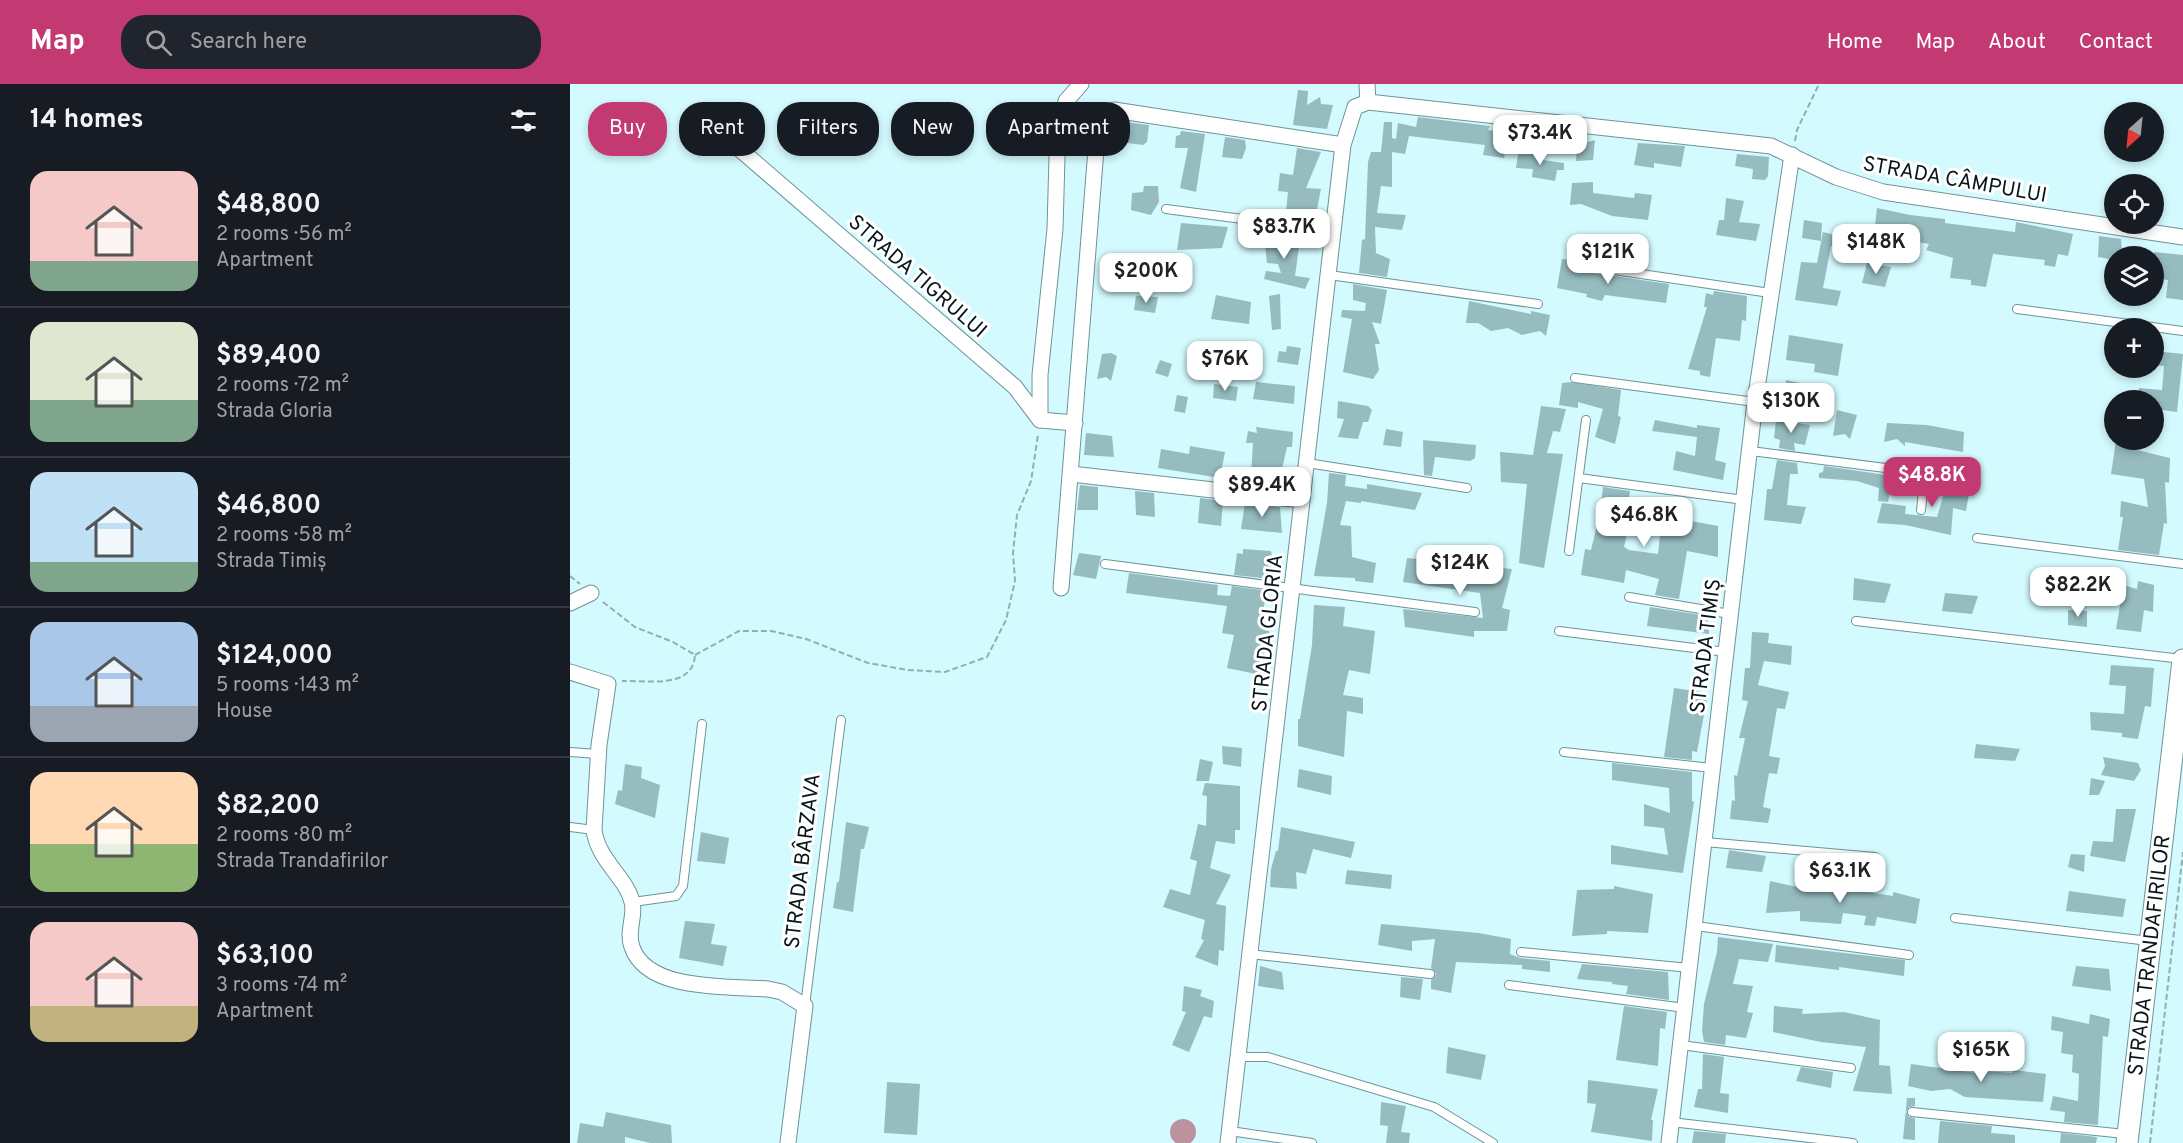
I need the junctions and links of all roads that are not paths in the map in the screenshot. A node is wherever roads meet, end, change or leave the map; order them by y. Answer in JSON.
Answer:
{"nodes":[{"id":1,"x":1081,"y":84,"type":"edge"},
{"id":2,"x":1367,"y":84,"type":"edge"},
{"id":3,"x":1368,"y":102,"type":"junction"},
{"id":4,"x":1343,"y":145,"type":"junction"},
{"id":5,"x":1792,"y":155,"type":"junction"},
{"id":6,"x":748,"y":156,"type":"edge"},
{"id":7,"x":1166,"y":209,"type":"dead end"},
{"id":8,"x":1334,"y":231,"type":"junction"},
{"id":9,"x":2183,"y":237,"type":"edge"},
{"id":10,"x":1587,"y":266,"type":"dead end"},
{"id":11,"x":1329,"y":275,"type":"junction"},
{"id":12,"x":1770,"y":293,"type":"junction"},
{"id":13,"x":1538,"y":304,"type":"dead end"},
{"id":14,"x":2018,"y":309,"type":"dead end"},
{"id":15,"x":2183,"y":331,"type":"edge"},
{"id":16,"x":1575,"y":378,"type":"dead end"},
{"id":17,"x":1755,"y":402,"type":"junction"},
{"id":18,"x":1040,"y":420,"type":"junction"},
{"id":19,"x":1586,"y":420,"type":"dead end"},
{"id":20,"x":1075,"y":423,"type":"junction"},
{"id":21,"x":1751,"y":451,"type":"junction"},
{"id":22,"x":1307,"y":463,"type":"junction"},
{"id":23,"x":1071,"y":474,"type":"junction"},
{"id":24,"x":1579,"y":478,"type":"junction"},
{"id":25,"x":1467,"y":488,"type":"dead end"},
{"id":26,"x":1302,"y":500,"type":"junction"},
{"id":27,"x":1744,"y":500,"type":"junction"},
{"id":28,"x":1921,"y":510,"type":"dead end"},
{"id":29,"x":1977,"y":538,"type":"dead end"},
{"id":30,"x":1569,"y":551,"type":"dead end"},
{"id":31,"x":1105,"y":564,"type":"dead end"},
{"id":32,"x":2183,"y":564,"type":"edge"},
{"id":33,"x":1061,"y":588,"type":"dead end"},
{"id":34,"x":1293,"y":588,"type":"junction"},
{"id":35,"x":591,"y":593,"type":"road end"},
{"id":36,"x":1629,"y":597,"type":"dead end"},
{"id":37,"x":570,"y":603,"type":"edge"},
{"id":38,"x":1475,"y":612,"type":"dead end"},
{"id":39,"x":1730,"y":614,"type":"junction"},
{"id":40,"x":1856,"y":621,"type":"dead end"},
{"id":41,"x":1559,"y":631,"type":"dead end"},
{"id":42,"x":1726,"y":652,"type":"junction"},
{"id":43,"x":2183,"y":660,"type":"edge"},
{"id":44,"x":570,"y":672,"type":"edge"},
{"id":45,"x":841,"y":720,"type":"dead end"},
{"id":46,"x":702,"y":724,"type":"dead end"},
{"id":47,"x":570,"y":752,"type":"edge"},
{"id":48,"x":1564,"y":752,"type":"dead end"},
{"id":49,"x":598,"y":754,"type":"junction"},
{"id":50,"x":1712,"y":768,"type":"junction"},
{"id":51,"x":570,"y":827,"type":"edge"},
{"id":52,"x":594,"y":830,"type":"junction"},
{"id":53,"x":1705,"y":842,"type":"junction"},
{"id":54,"x":1875,"y":857,"type":"dead end"},
{"id":55,"x":633,"y":902,"type":"junction"},
{"id":56,"x":1955,"y":918,"type":"dead end"},
{"id":57,"x":1696,"y":926,"type":"junction"},
{"id":58,"x":2151,"y":941,"type":"junction"},
{"id":59,"x":1521,"y":952,"type":"dead end"},
{"id":60,"x":1250,"y":954,"type":"junction"},
{"id":61,"x":1909,"y":955,"type":"dead end"},
{"id":62,"x":1690,"y":968,"type":"junction"},
{"id":63,"x":1430,"y":974,"type":"dead end"},
{"id":64,"x":1509,"y":985,"type":"dead end"},
{"id":65,"x":806,"y":1006,"type":"junction"},
{"id":66,"x":1685,"y":1008,"type":"junction"},
{"id":67,"x":1681,"y":1045,"type":"junction"},
{"id":68,"x":1238,"y":1057,"type":"junction"},
{"id":69,"x":1851,"y":1068,"type":"dead end"},
{"id":70,"x":1912,"y":1112,"type":"dead end"},
{"id":71,"x":1671,"y":1122,"type":"junction"},
{"id":72,"x":1229,"y":1137,"type":"edge"},
{"id":73,"x":2127,"y":1139,"type":"edge"},
{"id":74,"x":788,"y":1143,"type":"edge"},
{"id":75,"x":1312,"y":1143,"type":"edge"},
{"id":76,"x":1493,"y":1143,"type":"edge"},
{"id":77,"x":1669,"y":1143,"type":"edge"},
{"id":78,"x":1852,"y":1143,"type":"edge"}],
"edges":[{"from":1,"to":18,"type":"street"},
{"from":2,"to":3,"type":"street"},
{"from":3,"to":4,"type":"street","name":"STRADA GLORIA"},
{"from":3,"to":5,"type":"street","name":"STRADA CÂMPULUI"},
{"from":4,"to":8,"type":"street","name":"STRADA GLORIA"},
{"from":4,"to":20,"type":"street"},
{"from":5,"to":9,"type":"street","name":"STRADA CÂMPULUI"},
{"from":5,"to":12,"type":"street","name":"STRADA TIMIȘ"},
{"from":6,"to":18,"type":"street","name":"STRADA TIGRULUI"},
{"from":7,"to":8,"type":"lane"},
{"from":8,"to":11,"type":"street","name":"STRADA GLORIA"},
{"from":10,"to":12,"type":"lane"},
{"from":11,"to":13,"type":"lane"},
{"from":11,"to":22,"type":"street","name":"STRADA GLORIA"},
{"from":12,"to":17,"type":"street","name":"STRADA TIMIȘ"},
{"from":14,"to":15,"type":"lane"},
{"from":16,"to":17,"type":"lane"},
{"from":17,"to":21,"type":"street","name":"STRADA TIMIȘ"},
{"from":18,"to":20,"type":"street"},
{"from":19,"to":24,"type":"lane"},
{"from":20,"to":23,"type":"street"},
{"from":21,"to":27,"type":"street","name":"STRADA TIMIȘ"},
{"from":21,"to":28,"type":"lane"},
{"from":22,"to":25,"type":"lane"},
{"from":22,"to":26,"type":"street","name":"STRADA GLORIA"},
{"from":23,"to":26,"type":"street"},
{"from":23,"to":33,"type":"street"},
{"from":24,"to":27,"type":"lane"},
{"from":24,"to":30,"type":"lane"},
{"from":26,"to":34,"type":"street","name":"STRADA GLORIA"},
{"from":27,"to":39,"type":"street","name":"STRADA TIMIȘ"},
{"from":29,"to":32,"type":"lane"},
{"from":31,"to":34,"type":"lane"},
{"from":34,"to":38,"type":"lane"},
{"from":34,"to":60,"type":"street","name":"STRADA GLORIA"},
{"from":35,"to":37,"type":"street"},
{"from":36,"to":39,"type":"lane"},
{"from":39,"to":42,"type":"street","name":"STRADA TIMIȘ"},
{"from":40,"to":43,"type":"lane"},
{"from":41,"to":42,"type":"lane"},
{"from":42,"to":50,"type":"street","name":"STRADA TIMIȘ"},
{"from":43,"to":58,"type":"main road","name":"STRADA TRANDAFIRILOR"},
{"from":44,"to":49,"type":"street"},
{"from":45,"to":65,"type":"lane","name":"STRADA BÂRZAVA"},
{"from":46,"to":55,"type":"lane"},
{"from":47,"to":49,"type":"lane"},
{"from":48,"to":50,"type":"lane"},
{"from":49,"to":52,"type":"street"},
{"from":50,"to":53,"type":"street","name":"STRADA TIMIȘ"},
{"from":51,"to":52,"type":"lane"},
{"from":52,"to":55,"type":"street"},
{"from":53,"to":54,"type":"lane"},
{"from":53,"to":57,"type":"street","name":"STRADA TIMIȘ"},
{"from":55,"to":65,"type":"street"},
{"from":56,"to":58,"type":"lane"},
{"from":57,"to":61,"type":"lane"},
{"from":57,"to":62,"type":"street","name":"STRADA TIMIȘ"},
{"from":58,"to":73,"type":"main road","name":"STRADA TRANDAFIRILOR"},
{"from":59,"to":62,"type":"lane"},
{"from":60,"to":63,"type":"lane"},
{"from":60,"to":68,"type":"street","name":"STRADA GLORIA"},
{"from":62,"to":66,"type":"street","name":"STRADA TIMIȘ"},
{"from":64,"to":66,"type":"lane"},
{"from":65,"to":74,"type":"street","name":"STRADA BÂRZAVA"},
{"from":66,"to":67,"type":"street","name":"STRADA TIMIȘ"},
{"from":67,"to":69,"type":"lane"},
{"from":67,"to":71,"type":"street","name":"STRADA TIMIȘ"},
{"from":68,"to":72,"type":"street","name":"STRADA GLORIA"},
{"from":68,"to":76,"type":"lane"},
{"from":70,"to":73,"type":"lane"},
{"from":71,"to":77,"type":"street","name":"STRADA TIMIȘ"},
{"from":71,"to":78,"type":"lane"},
{"from":72,"to":75,"type":"lane"}]}
